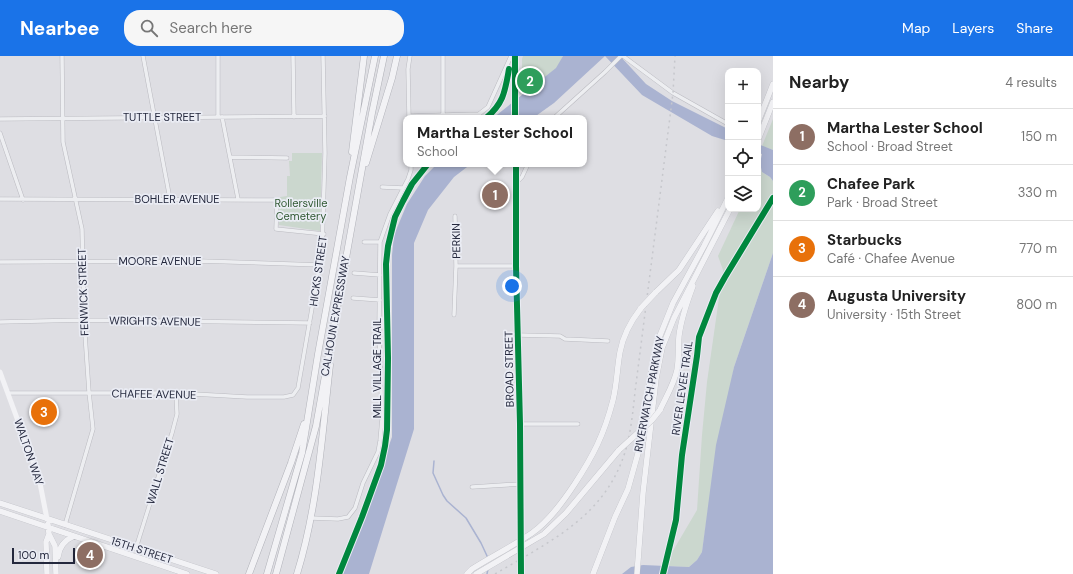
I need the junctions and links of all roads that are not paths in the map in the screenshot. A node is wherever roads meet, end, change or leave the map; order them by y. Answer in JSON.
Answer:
{"nodes":[{"id":1,"x":62,"y":56,"type":"edge"},
{"id":2,"x":143,"y":56,"type":"edge"},
{"id":3,"x":218,"y":56,"type":"edge"},
{"id":4,"x":293,"y":56,"type":"edge"},
{"id":5,"x":323,"y":56,"type":"edge"},
{"id":6,"x":364,"y":56,"type":"edge"},
{"id":7,"x":375,"y":56,"type":"edge"},
{"id":8,"x":384,"y":56,"type":"edge"},
{"id":9,"x":397,"y":56,"type":"edge"},
{"id":10,"x":410,"y":56,"type":"edge"},
{"id":11,"x":443,"y":56,"type":"edge"},
{"id":12,"x":511,"y":56,"type":"edge"},
{"id":13,"x":515,"y":56,"type":"edge"},
{"id":14,"x":622,"y":56,"type":"edge"},
{"id":15,"x":773,"y":84,"type":"edge"},
{"id":16,"x":773,"y":102,"type":"edge"},
{"id":17,"x":409,"y":115,"type":"edge"},
{"id":18,"x":443,"y":115,"type":"joint"},
{"id":19,"x":515,"y":115,"type":"edge"},
{"id":20,"x":557,"y":115,"type":"edge"},
{"id":21,"x":761,"y":115,"type":"edge"},
{"id":22,"x":325,"y":116,"type":"junction"},
{"id":23,"x":220,"y":117,"type":"junction"},
{"id":24,"x":294,"y":117,"type":"junction"},
{"id":25,"x":63,"y":118,"type":"junction"},
{"id":26,"x":155,"y":118,"type":"junction"},
{"id":27,"x":0,"y":119,"type":"edge"},
{"id":28,"x":725,"y":122,"type":"edge"},
{"id":29,"x":761,"y":132,"type":"edge"},
{"id":30,"x":0,"y":133,"type":"edge"},
{"id":31,"x":230,"y":157,"type":"junction"},
{"id":32,"x":287,"y":158,"type":"dead end"},
{"id":33,"x":411,"y":167,"type":"edge"},
{"id":34,"x":516,"y":167,"type":"edge"},
{"id":35,"x":527,"y":167,"type":"edge"},
{"id":36,"x":517,"y":182,"type":"junction"},
{"id":37,"x":382,"y":187,"type":"dead end"},
{"id":38,"x":403,"y":188,"type":"junction"},
{"id":39,"x":357,"y":195,"type":"junction"},
{"id":40,"x":0,"y":199,"type":"edge"},
{"id":41,"x":75,"y":199,"type":"junction"},
{"id":42,"x":170,"y":199,"type":"junction"},
{"id":43,"x":238,"y":199,"type":"junction"},
{"id":44,"x":23,"y":200,"type":"junction"},
{"id":45,"x":725,"y":202,"type":"edge"},
{"id":46,"x":725,"y":203,"type":"edge"},
{"id":47,"x":728,"y":212,"type":"edge"},
{"id":48,"x":455,"y":216,"type":"dead end"},
{"id":49,"x":341,"y":229,"type":"junction"},
{"id":50,"x":324,"y":234,"type":"junction"},
{"id":51,"x":364,"y":242,"type":"dead end"},
{"id":52,"x":380,"y":242,"type":"junction"},
{"id":53,"x":705,"y":259,"type":"junction"},
{"id":54,"x":82,"y":261,"type":"junction"},
{"id":55,"x":0,"y":262,"type":"edge"},
{"id":56,"x":321,"y":265,"type":"junction"},
{"id":57,"x":456,"y":266,"type":"junction"},
{"id":58,"x":516,"y":266,"type":"junction"},
{"id":59,"x":354,"y":273,"type":"dead end"},
{"id":60,"x":380,"y":275,"type":"junction"},
{"id":61,"x":353,"y":298,"type":"dead end"},
{"id":62,"x":380,"y":300,"type":"junction"},
{"id":63,"x":337,"y":304,"type":"junction"},
{"id":64,"x":454,"y":315,"type":"dead end"},
{"id":65,"x":84,"y":320,"type":"junction"},
{"id":66,"x":0,"y":322,"type":"edge"},
{"id":67,"x":310,"y":323,"type":"junction"},
{"id":68,"x":518,"y":335,"type":"junction"},
{"id":69,"x":608,"y":341,"type":"dead end"},
{"id":70,"x":0,"y":372,"type":"edge"},
{"id":71,"x":1,"y":378,"type":"edge"},
{"id":72,"x":298,"y":388,"type":"joint"},
{"id":73,"x":89,"y":392,"type":"junction"},
{"id":74,"x":8,"y":393,"type":"junction"},
{"id":75,"x":176,"y":393,"type":"junction"},
{"id":76,"x":311,"y":402,"type":"junction"},
{"id":77,"x":520,"y":424,"type":"junction"},
{"id":78,"x":578,"y":424,"type":"dead end"},
{"id":79,"x":520,"y":484,"type":"junction"},
{"id":80,"x":472,"y":487,"type":"dead end"},
{"id":81,"x":0,"y":502,"type":"edge"},
{"id":82,"x":0,"y":511,"type":"edge"},
{"id":83,"x":311,"y":518,"type":"junction"},
{"id":84,"x":47,"y":519,"type":"junction"},
{"id":85,"x":65,"y":525,"type":"junction"},
{"id":86,"x":48,"y":527,"type":"junction"},
{"id":87,"x":49,"y":534,"type":"junction"},
{"id":88,"x":74,"y":536,"type":"junction"},
{"id":89,"x":520,"y":540,"type":"junction"},
{"id":90,"x":136,"y":548,"type":"junction"},
{"id":91,"x":520,"y":549,"type":"junction"},
{"id":92,"x":252,"y":567,"type":"junction"},
{"id":93,"x":474,"y":572,"type":"edge"},
{"id":94,"x":47,"y":574,"type":"edge"},
{"id":95,"x":56,"y":574,"type":"edge"},
{"id":96,"x":187,"y":574,"type":"edge"},
{"id":97,"x":216,"y":574,"type":"edge"},
{"id":98,"x":249,"y":574,"type":"edge"},
{"id":99,"x":252,"y":574,"type":"edge"},
{"id":100,"x":267,"y":574,"type":"edge"},
{"id":101,"x":276,"y":574,"type":"edge"},
{"id":102,"x":298,"y":574,"type":"edge"},
{"id":103,"x":467,"y":574,"type":"edge"},
{"id":104,"x":521,"y":574,"type":"edge"},
{"id":105,"x":593,"y":574,"type":"edge"},
{"id":106,"x":636,"y":574,"type":"edge"}],
"edges":[{"from":1,"to":25,"type":"street","name":"FENWICK STREET"},
{"from":2,"to":26,"type":"street"},
{"from":3,"to":23,"type":"street"},
{"from":4,"to":24,"type":"street"},
{"from":5,"to":22,"type":"street","name":"HICKS STREET"},
{"from":6,"to":49,"type":"highway"},
{"from":7,"to":49,"type":"highway","name":"CALHOUN EXPRESSWAY"},
{"from":8,"to":39,"type":"highway","name":"CALHOUN EXPRESSWAY"},
{"from":9,"to":39,"type":"highway"},
{"from":10,"to":17,"type":"street"},
{"from":11,"to":18,"type":"street"},
{"from":12,"to":18,"type":"street"},
{"from":13,"to":19,"type":"main road"},
{"from":14,"to":20,"type":"street"},
{"from":14,"to":28,"type":"street"},
{"from":15,"to":21,"type":"main road"},
{"from":16,"to":29,"type":"main road"},
{"from":22,"to":24,"type":"street","name":"TUTTLE STREET"},
{"from":22,"to":50,"type":"street","name":"HICKS STREET"},
{"from":23,"to":24,"type":"street","name":"TUTTLE STREET"},
{"from":23,"to":26,"type":"street","name":"TUTTLE STREET"},
{"from":23,"to":31,"type":"street"},
{"from":25,"to":26,"type":"street","name":"TUTTLE STREET"},
{"from":25,"to":27,"type":"street","name":"TUTTLE STREET"},
{"from":25,"to":41,"type":"street","name":"FENWICK STREET"},
{"from":26,"to":42,"type":"street"},
{"from":30,"to":44,"type":"street"},
{"from":31,"to":32,"type":"street"},
{"from":31,"to":43,"type":"street"},
{"from":33,"to":38,"type":"street"},
{"from":34,"to":36,"type":"main road","name":"BROAD STREET"},
{"from":35,"to":36,"type":"street"},
{"from":36,"to":58,"type":"main road","name":"BROAD STREET"},
{"from":37,"to":38,"type":"street"},
{"from":38,"to":52,"type":"street"},
{"from":39,"to":63,"type":"highway","name":"CALHOUN EXPRESSWAY"},
{"from":40,"to":44,"type":"street","name":"BOHLER AVENUE"},
{"from":41,"to":42,"type":"street","name":"BOHLER AVENUE"},
{"from":41,"to":44,"type":"street","name":"BOHLER AVENUE"},
{"from":41,"to":54,"type":"street","name":"FENWICK STREET"},
{"from":42,"to":43,"type":"street","name":"BOHLER AVENUE"},
{"from":43,"to":50,"type":"street","name":"BOHLER AVENUE"},
{"from":45,"to":89,"type":"main road","bridge":true},
{"from":46,"to":105,"type":"main road","name":"RIVERWATCH PARKWAY"},
{"from":47,"to":53,"type":"main road","name":"RIVERWATCH PARKWAY"},
{"from":48,"to":57,"type":"street","name":"PERKIN"},
{"from":49,"to":76,"type":"highway","name":"CALHOUN EXPRESSWAY"},
{"from":50,"to":56,"type":"street","name":"HICKS STREET"},
{"from":51,"to":52,"type":"street"},
{"from":52,"to":60,"type":"street"},
{"from":53,"to":91,"type":"main road","bridge":true},
{"from":53,"to":106,"type":"main road","name":"RIVERWATCH PARKWAY"},
{"from":54,"to":55,"type":"street","name":"MOORE AVENUE"},
{"from":54,"to":56,"type":"street","name":"MOORE AVENUE"},
{"from":54,"to":65,"type":"street","name":"FENWICK STREET"},
{"from":56,"to":67,"type":"street","name":"HICKS STREET"},
{"from":57,"to":58,"type":"street"},
{"from":57,"to":64,"type":"street","name":"PERKIN"},
{"from":58,"to":68,"type":"main road","name":"BROAD STREET"},
{"from":59,"to":60,"type":"street"},
{"from":60,"to":62,"type":"street"},
{"from":61,"to":62,"type":"street"},
{"from":62,"to":83,"type":"street"},
{"from":63,"to":83,"type":"highway"},
{"from":63,"to":101,"type":"highway","name":"CALHOUN EXPRESSWAY"},
{"from":65,"to":66,"type":"street","name":"WRIGHTS AVENUE"},
{"from":65,"to":67,"type":"street","name":"WRIGHTS AVENUE"},
{"from":65,"to":73,"type":"street","name":"FENWICK STREET"},
{"from":67,"to":72,"type":"street","name":"HICKS STREET"},
{"from":68,"to":69,"type":"street"},
{"from":68,"to":77,"type":"main road","name":"BROAD STREET"},
{"from":70,"to":71,"type":"main road","name":"WALTON WAY"},
{"from":71,"to":74,"type":"main road","name":"WALTON WAY"},
{"from":72,"to":75,"type":"street","name":"CHAFEE AVENUE"},
{"from":73,"to":74,"type":"street","name":"CHAFEE AVENUE"},
{"from":73,"to":75,"type":"street","name":"CHAFEE AVENUE"},
{"from":73,"to":85,"type":"street","name":"FENWICK STREET"},
{"from":74,"to":84,"type":"main road","name":"WALTON WAY"},
{"from":75,"to":90,"type":"street","name":"WALL STREET"},
{"from":76,"to":92,"type":"highway"},
{"from":76,"to":100,"type":"highway","name":"CALHOUN EXPRESSWAY"},
{"from":77,"to":78,"type":"street"},
{"from":77,"to":79,"type":"main road","name":"BROAD STREET"},
{"from":79,"to":80,"type":"street"},
{"from":79,"to":89,"type":"main road","name":"BROAD STREET"},
{"from":81,"to":84,"type":"main road","name":"15TH STREET"},
{"from":82,"to":86,"type":"main road","name":"15TH STREET"},
{"from":83,"to":102,"type":"highway"},
{"from":84,"to":85,"type":"main road","name":"15TH STREET"},
{"from":84,"to":86,"type":"main road","name":"WALTON WAY"},
{"from":85,"to":90,"type":"main road","name":"15TH STREET"},
{"from":86,"to":87,"type":"main road","name":"WALTON WAY"},
{"from":86,"to":88,"type":"main road","name":"15TH STREET"},
{"from":87,"to":94,"type":"main road","name":"WALTON WAY"},
{"from":87,"to":95,"type":"main road","name":"WALTON WAY"},
{"from":88,"to":95,"type":"main road"},
{"from":88,"to":96,"type":"main road","name":"15TH STREET"},
{"from":89,"to":91,"type":"main road","name":"BROAD STREET"},
{"from":89,"to":93,"type":"main road"},
{"from":90,"to":97,"type":"main road","name":"15TH STREET"},
{"from":91,"to":93,"type":"main road"},
{"from":91,"to":104,"type":"main road","name":"BROAD STREET"},
{"from":92,"to":98,"type":"highway"},
{"from":92,"to":99,"type":"highway"},
{"from":93,"to":103,"type":"main road"}]}
